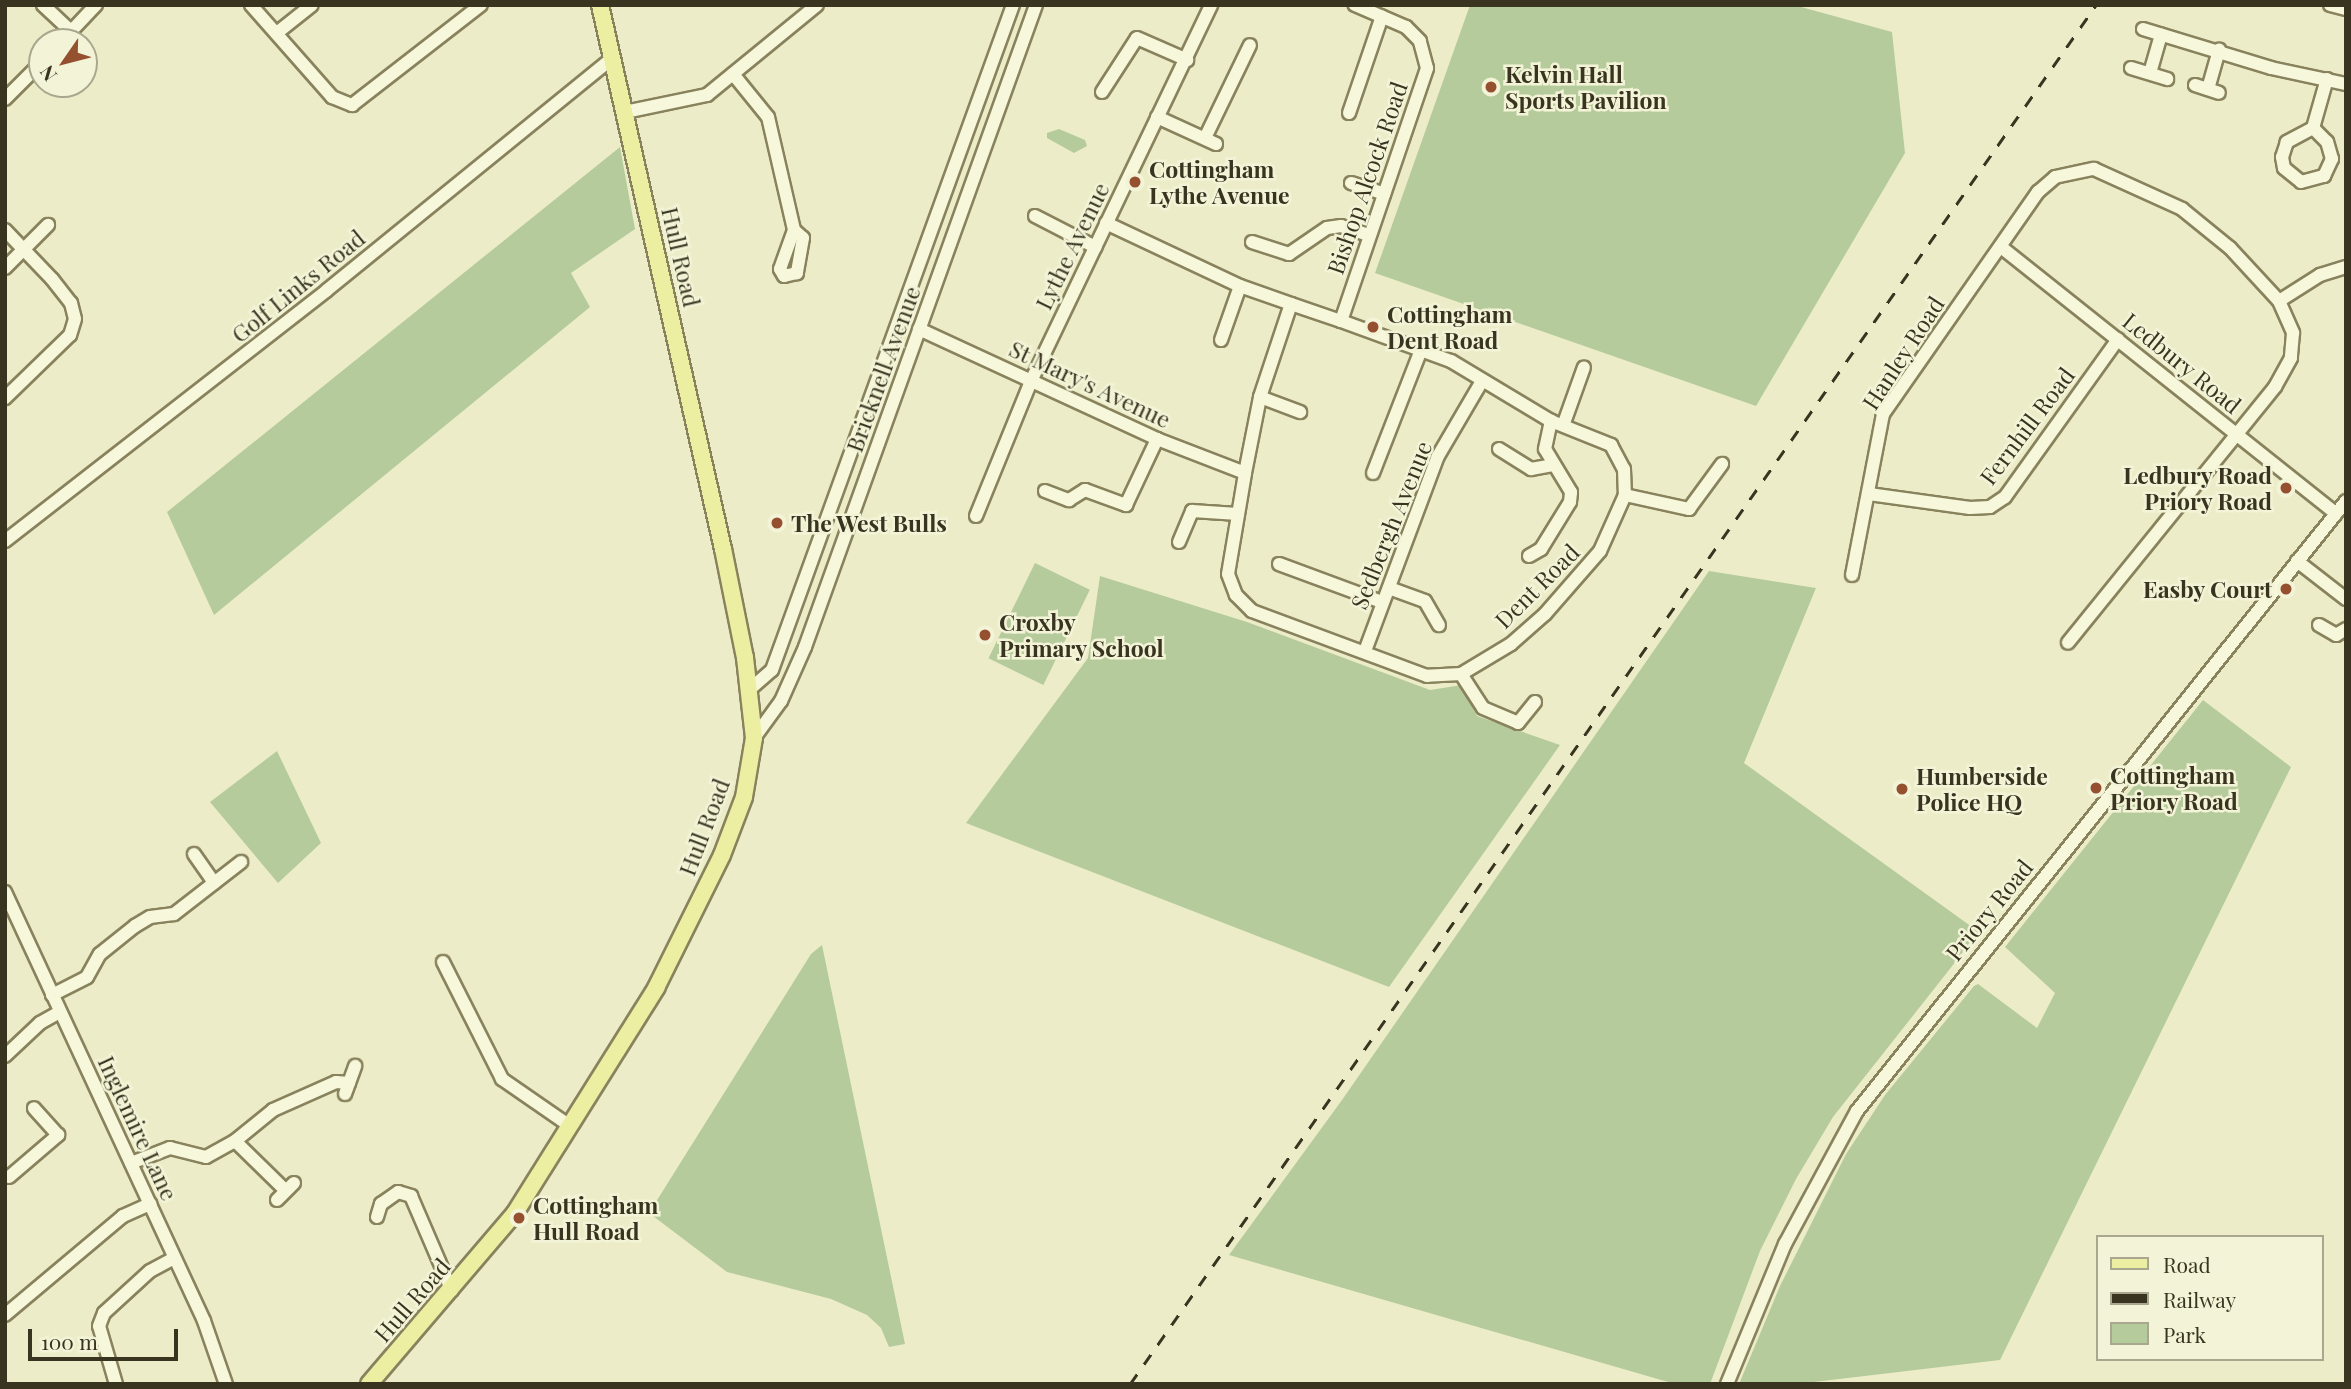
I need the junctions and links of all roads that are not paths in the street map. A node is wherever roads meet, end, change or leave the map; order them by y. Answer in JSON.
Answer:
{"nodes":[{"id":1,"x":43,"y":5,"type":"edge"},
{"id":2,"x":96,"y":5,"type":"edge"},
{"id":3,"x":251,"y":5,"type":"edge"},
{"id":4,"x":312,"y":5,"type":"edge"},
{"id":5,"x":481,"y":5,"type":"edge"},
{"id":6,"x":600,"y":5,"type":"edge"},
{"id":7,"x":817,"y":5,"type":"edge"},
{"id":8,"x":1013,"y":5,"type":"edge"},
{"id":9,"x":1036,"y":5,"type":"edge"},
{"id":10,"x":1210,"y":5,"type":"edge"},
{"id":11,"x":1355,"y":5,"type":"edge"},
{"id":12,"x":1382,"y":16,"type":"junction"},
{"id":13,"x":68,"y":28,"type":"edge"},
{"id":14,"x":76,"y":28,"type":"edge"},
{"id":15,"x":2143,"y":29,"type":"dead end"},
{"id":16,"x":278,"y":32,"type":"junction"},
{"id":17,"x":2161,"y":35,"type":"junction"},
{"id":18,"x":1251,"y":45,"type":"dead end"},
{"id":19,"x":2219,"y":50,"type":"junction"},
{"id":20,"x":612,"y":58,"type":"junction"},
{"id":21,"x":1187,"y":61,"type":"junction"},
{"id":22,"x":2132,"y":68,"type":"dead end"},
{"id":23,"x":733,"y":74,"type":"junction"},
{"id":24,"x":2150,"y":74,"type":"junction"},
{"id":25,"x":28,"y":76,"type":"edge"},
{"id":26,"x":2167,"y":79,"type":"dead end"},
{"id":27,"x":2327,"y":79,"type":"junction"},
{"id":28,"x":2346,"y":84,"type":"edge"},
{"id":29,"x":2194,"y":85,"type":"dead end"},
{"id":30,"x":1102,"y":92,"type":"dead end"},
{"id":31,"x":5,"y":99,"type":"edge"},
{"id":32,"x":625,"y":112,"type":"junction"},
{"id":33,"x":1349,"y":113,"type":"dead end"},
{"id":34,"x":1157,"y":117,"type":"junction"},
{"id":35,"x":2313,"y":128,"type":"junction"},
{"id":36,"x":1351,"y":183,"type":"dead end"},
{"id":37,"x":1384,"y":194,"type":"junction"},
{"id":38,"x":1035,"y":216,"type":"dead end"},
{"id":39,"x":1106,"y":223,"type":"junction"},
{"id":40,"x":48,"y":225,"type":"dead end"},
{"id":41,"x":5,"y":230,"type":"edge"},
{"id":42,"x":794,"y":230,"type":"dead end"},
{"id":43,"x":1369,"y":235,"type":"junction"},
{"id":44,"x":1252,"y":242,"type":"dead end"},
{"id":45,"x":1095,"y":247,"type":"junction"},
{"id":46,"x":2001,"y":247,"type":"junction"},
{"id":47,"x":24,"y":248,"type":"junction"},
{"id":48,"x":2346,"y":267,"type":"edge"},
{"id":49,"x":5,"y":268,"type":"edge"},
{"id":50,"x":1240,"y":286,"type":"junction"},
{"id":51,"x":2279,"y":301,"type":"junction"},
{"id":52,"x":1291,"y":304,"type":"junction"},
{"id":53,"x":1341,"y":321,"type":"junction"},
{"id":54,"x":919,"y":329,"type":"junction"},
{"id":55,"x":2119,"y":339,"type":"junction"},
{"id":56,"x":1221,"y":340,"type":"dead end"},
{"id":57,"x":1421,"y":350,"type":"junction"},
{"id":58,"x":1584,"y":366,"type":"dead end"},
{"id":59,"x":1032,"y":379,"type":"junction"},
{"id":60,"x":1482,"y":381,"type":"junction"},
{"id":61,"x":1260,"y":397,"type":"junction"},
{"id":62,"x":5,"y":398,"type":"edge"},
{"id":63,"x":1300,"y":412,"type":"dead end"},
{"id":64,"x":1557,"y":422,"type":"junction"},
{"id":65,"x":2236,"y":433,"type":"junction"},
{"id":66,"x":1157,"y":439,"type":"junction"},
{"id":67,"x":1499,"y":449,"type":"dead end"},
{"id":68,"x":1722,"y":464,"type":"dead end"},
{"id":69,"x":1553,"y":465,"type":"junction"},
{"id":70,"x":1245,"y":473,"type":"junction"},
{"id":71,"x":1373,"y":473,"type":"dead end"},
{"id":72,"x":1045,"y":491,"type":"dead end"},
{"id":73,"x":1869,"y":494,"type":"junction"},
{"id":74,"x":1625,"y":495,"type":"junction"},
{"id":75,"x":2346,"y":501,"type":"edge"},
{"id":76,"x":982,"y":512,"type":"dead end"},
{"id":77,"x":2336,"y":513,"type":"junction"},
{"id":78,"x":1238,"y":514,"type":"junction"},
{"id":79,"x":5,"y":541,"type":"edge"},
{"id":80,"x":1180,"y":542,"type":"dead end"},
{"id":81,"x":1529,"y":556,"type":"dead end"},
{"id":82,"x":2297,"y":562,"type":"junction"},
{"id":83,"x":1279,"y":564,"type":"dead end"},
{"id":84,"x":1852,"y":575,"type":"dead end"},
{"id":85,"x":1389,"y":587,"type":"junction"},
{"id":86,"x":2346,"y":599,"type":"edge"},
{"id":87,"x":1382,"y":602,"type":"junction"},
{"id":88,"x":1439,"y":625,"type":"dead end"},
{"id":89,"x":2319,"y":625,"type":"dead end"},
{"id":90,"x":2346,"y":629,"type":"edge"},
{"id":91,"x":2068,"y":642,"type":"dead end"},
{"id":92,"x":1365,"y":651,"type":"junction"},
{"id":93,"x":1461,"y":674,"type":"junction"},
{"id":94,"x":749,"y":690,"type":"junction"},
{"id":95,"x":1535,"y":702,"type":"dead end"},
{"id":96,"x":754,"y":738,"type":"junction"},
{"id":97,"x":194,"y":854,"type":"dead end"},
{"id":98,"x":242,"y":862,"type":"dead end"},
{"id":99,"x":214,"y":883,"type":"junction"},
{"id":100,"x":5,"y":892,"type":"edge"},
{"id":101,"x":444,"y":961,"type":"dead end"},
{"id":102,"x":52,"y":995,"type":"junction"},
{"id":103,"x":60,"y":1012,"type":"junction"},
{"id":104,"x":5,"y":1056,"type":"edge"},
{"id":105,"x":355,"y":1066,"type":"dead end"},
{"id":106,"x":34,"y":1108,"type":"dead end"},
{"id":107,"x":570,"y":1126,"type":"junction"},
{"id":108,"x":235,"y":1141,"type":"junction"},
{"id":109,"x":131,"y":1163,"type":"junction"},
{"id":110,"x":7,"y":1176,"type":"edge"},
{"id":111,"x":285,"y":1191,"type":"dead end"},
{"id":112,"x":150,"y":1204,"type":"junction"},
{"id":113,"x":377,"y":1217,"type":"dead end"},
{"id":114,"x":174,"y":1258,"type":"junction"},
{"id":115,"x":452,"y":1291,"type":"junction"},
{"id":116,"x":5,"y":1315,"type":"edge"},
{"id":117,"x":116,"y":1384,"type":"edge"},
{"id":118,"x":226,"y":1384,"type":"edge"},
{"id":119,"x":369,"y":1384,"type":"edge"},
{"id":120,"x":1727,"y":1384,"type":"edge"}],
"edges":[{"from":1,"to":13,"type":"street"},
{"from":2,"to":14,"type":"street"},
{"from":3,"to":16,"type":"street"},
{"from":4,"to":16,"type":"street"},
{"from":5,"to":16,"type":"street"},
{"from":6,"to":20,"type":"main road","name":"Hull Road"},
{"from":7,"to":23,"type":"street"},
{"from":8,"to":94,"type":"street","name":"Bricknell Avenue"},
{"from":9,"to":54,"type":"street","name":"Bricknell Avenue"},
{"from":10,"to":21,"type":"street","name":"Lythe Avenue"},
{"from":11,"to":12,"type":"street","name":"Bishop Alcock Road"},
{"from":12,"to":33,"type":"street"},
{"from":12,"to":37,"type":"street","name":"Bishop Alcock Road"},
{"from":15,"to":17,"type":"street"},
{"from":17,"to":19,"type":"street"},
{"from":17,"to":24,"type":"street"},
{"from":18,"to":34,"type":"street"},
{"from":19,"to":27,"type":"street"},
{"from":19,"to":29,"type":"street"},
{"from":20,"to":32,"type":"main road","name":"Hull Road"},
{"from":20,"to":79,"type":"street","name":"Golf Links Road"},
{"from":21,"to":30,"type":"street"},
{"from":21,"to":34,"type":"street","name":"Lythe Avenue"},
{"from":22,"to":24,"type":"street"},
{"from":23,"to":32,"type":"street"},
{"from":23,"to":42,"type":"street"},
{"from":24,"to":26,"type":"street"},
{"from":25,"to":31,"type":"street"},
{"from":27,"to":28,"type":"street"},
{"from":27,"to":35,"type":"street"},
{"from":32,"to":94,"type":"main road","name":"Hull Road"},
{"from":34,"to":39,"type":"street","name":"Lythe Avenue"},
{"from":35,"to":35,"type":"street"},
{"from":36,"to":37,"type":"street"},
{"from":37,"to":43,"type":"street","name":"Bishop Alcock Road"},
{"from":38,"to":45,"type":"street"},
{"from":39,"to":45,"type":"street","name":"Lythe Avenue"},
{"from":39,"to":50,"type":"street"},
{"from":40,"to":47,"type":"street"},
{"from":41,"to":47,"type":"street"},
{"from":43,"to":44,"type":"street"},
{"from":43,"to":53,"type":"street","name":"Bishop Alcock Road"},
{"from":45,"to":59,"type":"street","name":"Lythe Avenue"},
{"from":46,"to":51,"type":"street","name":"Hanley Road"},
{"from":46,"to":55,"type":"street","name":"Ledbury Road"},
{"from":46,"to":73,"type":"street","name":"Hanley Road"},
{"from":47,"to":49,"type":"street"},
{"from":47,"to":62,"type":"street"},
{"from":48,"to":51,"type":"street"},
{"from":50,"to":52,"type":"street"},
{"from":50,"to":56,"type":"street"},
{"from":51,"to":65,"type":"street","name":"Hanley Road"},
{"from":52,"to":53,"type":"street"},
{"from":52,"to":61,"type":"street","name":"Dent Road"},
{"from":53,"to":57,"type":"street"},
{"from":54,"to":59,"type":"street","name":"St Mary's Avenue"},
{"from":54,"to":96,"type":"street","name":"Bricknell Avenue"},
{"from":55,"to":65,"type":"street","name":"Ledbury Road"},
{"from":55,"to":73,"type":"street","name":"Fernhill Road"},
{"from":57,"to":60,"type":"street"},
{"from":57,"to":71,"type":"street"},
{"from":58,"to":64,"type":"street"},
{"from":59,"to":66,"type":"street","name":"St Mary's Avenue"},
{"from":59,"to":76,"type":"street","name":"Lythe Avenue"},
{"from":60,"to":64,"type":"street"},
{"from":60,"to":85,"type":"street","name":"Sedbergh Avenue"},
{"from":61,"to":63,"type":"street"},
{"from":61,"to":70,"type":"street","name":"Dent Road"},
{"from":64,"to":69,"type":"street"},
{"from":64,"to":74,"type":"street"},
{"from":65,"to":77,"type":"street","name":"Ledbury Road"},
{"from":65,"to":91,"type":"street","name":"Hanley Road"},
{"from":66,"to":70,"type":"street","name":"St Mary's Avenue"},
{"from":66,"to":72,"type":"street"},
{"from":67,"to":69,"type":"street"},
{"from":68,"to":74,"type":"street"},
{"from":69,"to":81,"type":"street"},
{"from":70,"to":78,"type":"street","name":"Dent Road"},
{"from":73,"to":84,"type":"street","name":"Hanley Road"},
{"from":74,"to":93,"type":"street","name":"Dent Road"},
{"from":75,"to":77,"type":"street","name":"Priory Road"},
{"from":77,"to":82,"type":"street","name":"Priory Road"},
{"from":78,"to":80,"type":"street"},
{"from":78,"to":92,"type":"street","name":"Dent Road"},
{"from":82,"to":86,"type":"street"},
{"from":82,"to":120,"type":"street","name":"Priory Road"},
{"from":83,"to":87,"type":"street"},
{"from":85,"to":87,"type":"street","name":"Sedbergh Avenue"},
{"from":85,"to":88,"type":"street"},
{"from":87,"to":92,"type":"street","name":"Sedbergh Avenue"},
{"from":89,"to":90,"type":"street"},
{"from":92,"to":93,"type":"street","name":"Dent Road"},
{"from":93,"to":95,"type":"street"},
{"from":94,"to":96,"type":"main road","name":"Hull Road"},
{"from":96,"to":107,"type":"main road","name":"Hull Road"},
{"from":97,"to":99,"type":"street"},
{"from":98,"to":99,"type":"street"},
{"from":99,"to":102,"type":"street"},
{"from":100,"to":102,"type":"street","name":"Inglemire Lane"},
{"from":101,"to":107,"type":"street"},
{"from":102,"to":103,"type":"street","name":"Inglemire Lane"},
{"from":103,"to":104,"type":"street"},
{"from":103,"to":109,"type":"street","name":"Inglemire Lane"},
{"from":105,"to":108,"type":"street"},
{"from":106,"to":110,"type":"street"},
{"from":107,"to":115,"type":"main road","name":"Hull Road"},
{"from":108,"to":109,"type":"street"},
{"from":108,"to":111,"type":"street"},
{"from":109,"to":112,"type":"street","name":"Inglemire Lane"},
{"from":112,"to":114,"type":"street","name":"Inglemire Lane"},
{"from":112,"to":116,"type":"street"},
{"from":113,"to":115,"type":"street"},
{"from":114,"to":117,"type":"street"},
{"from":114,"to":118,"type":"street","name":"Inglemire Lane"},
{"from":115,"to":119,"type":"main road","name":"Hull Road"}]}
